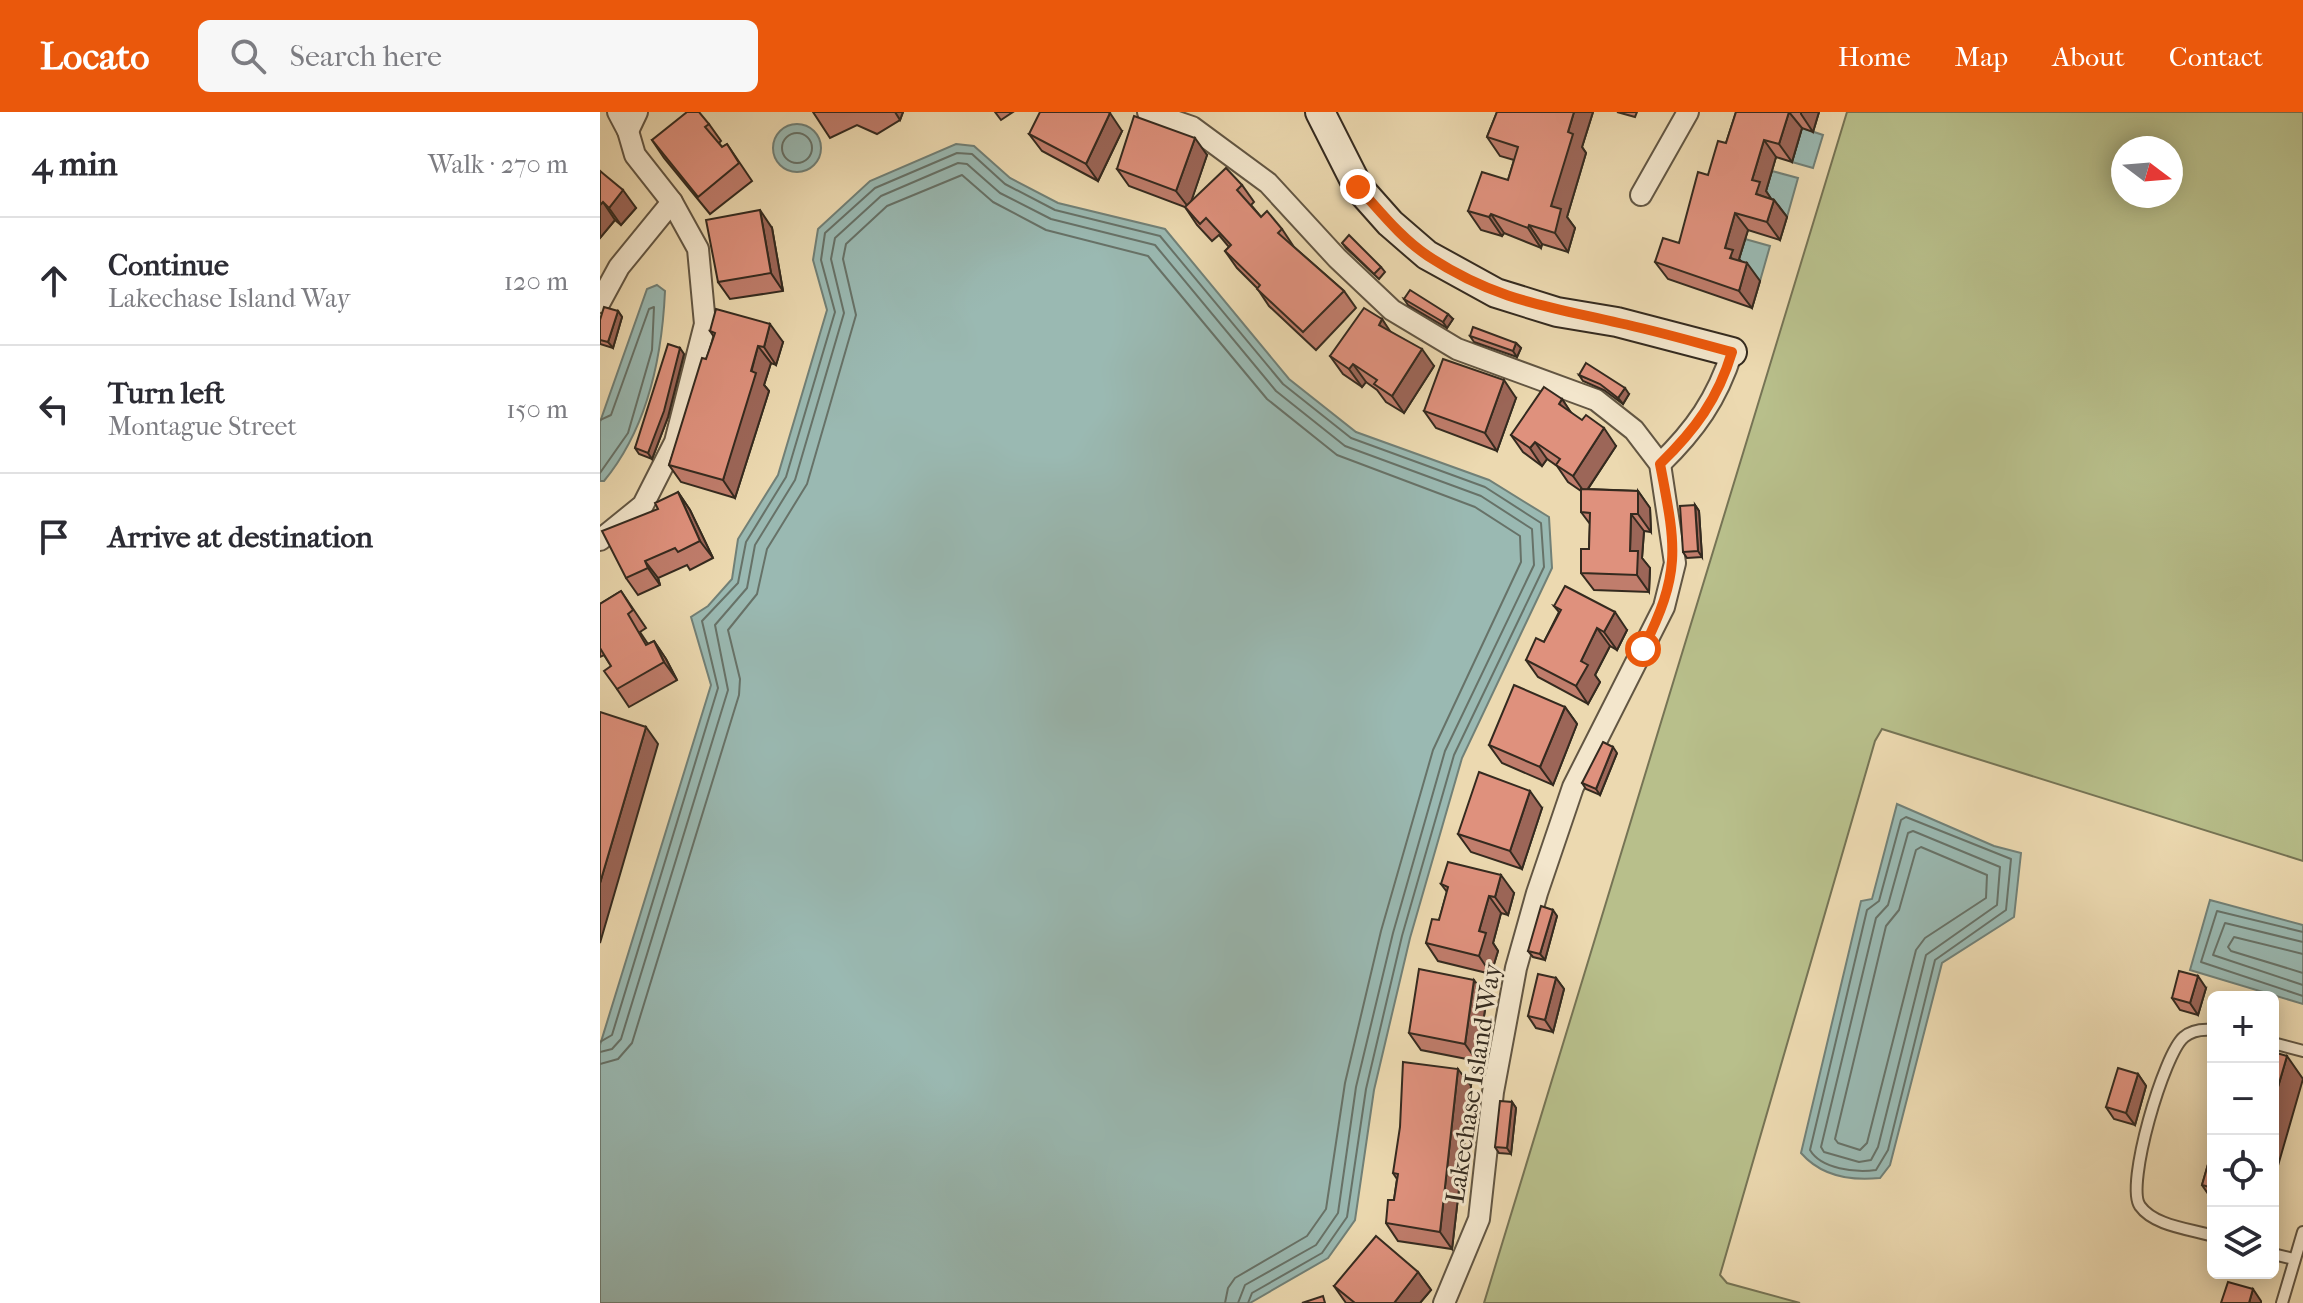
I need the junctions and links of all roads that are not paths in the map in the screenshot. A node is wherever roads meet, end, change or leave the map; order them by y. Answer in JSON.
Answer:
{"nodes":[{"id":1,"x":618,"y":112,"type":"edge"},
{"id":2,"x":637,"y":112,"type":"edge"},
{"id":3,"x":1148,"y":112,"type":"edge"},
{"id":4,"x":1320,"y":112,"type":"edge"},
{"id":5,"x":1688,"y":112,"type":"edge"},
{"id":6,"x":628,"y":131,"type":"junction"},
{"id":7,"x":1641,"y":195,"type":"dead end"},
{"id":8,"x":672,"y":202,"type":"junction"},
{"id":9,"x":600,"y":302,"type":"edge"},
{"id":10,"x":1732,"y":352,"type":"joint"},
{"id":11,"x":1660,"y":464,"type":"junction"},
{"id":12,"x":600,"y":540,"type":"edge"},
{"id":13,"x":2207,"y":1030,"type":"edge"},
{"id":14,"x":2279,"y":1045,"type":"edge"},
{"id":15,"x":2303,"y":1051,"type":"edge"},
{"id":16,"x":2303,"y":1232,"type":"edge"},
{"id":17,"x":2207,"y":1234,"type":"edge"},
{"id":18,"x":2279,"y":1255,"type":"edge"},
{"id":19,"x":2294,"y":1259,"type":"junction"},
{"id":20,"x":1444,"y":1303,"type":"edge"},
{"id":21,"x":2282,"y":1303,"type":"edge"}],
"edges":[{"from":1,"to":6,"type":"street"},
{"from":2,"to":6,"type":"street"},
{"from":3,"to":11,"type":"street","name":"Lakechase Island Way"},
{"from":4,"to":10,"type":"street"},
{"from":5,"to":7,"type":"street"},
{"from":6,"to":8,"type":"street"},
{"from":8,"to":9,"type":"street"},
{"from":8,"to":12,"type":"street"},
{"from":10,"to":11,"type":"street"},
{"from":11,"to":20,"type":"street","name":"Lakechase Island Way"},
{"from":13,"to":17,"type":"lane"},
{"from":14,"to":15,"type":"lane"},
{"from":16,"to":19,"type":"lane"},
{"from":18,"to":19,"type":"lane"},
{"from":19,"to":21,"type":"lane"}]}
